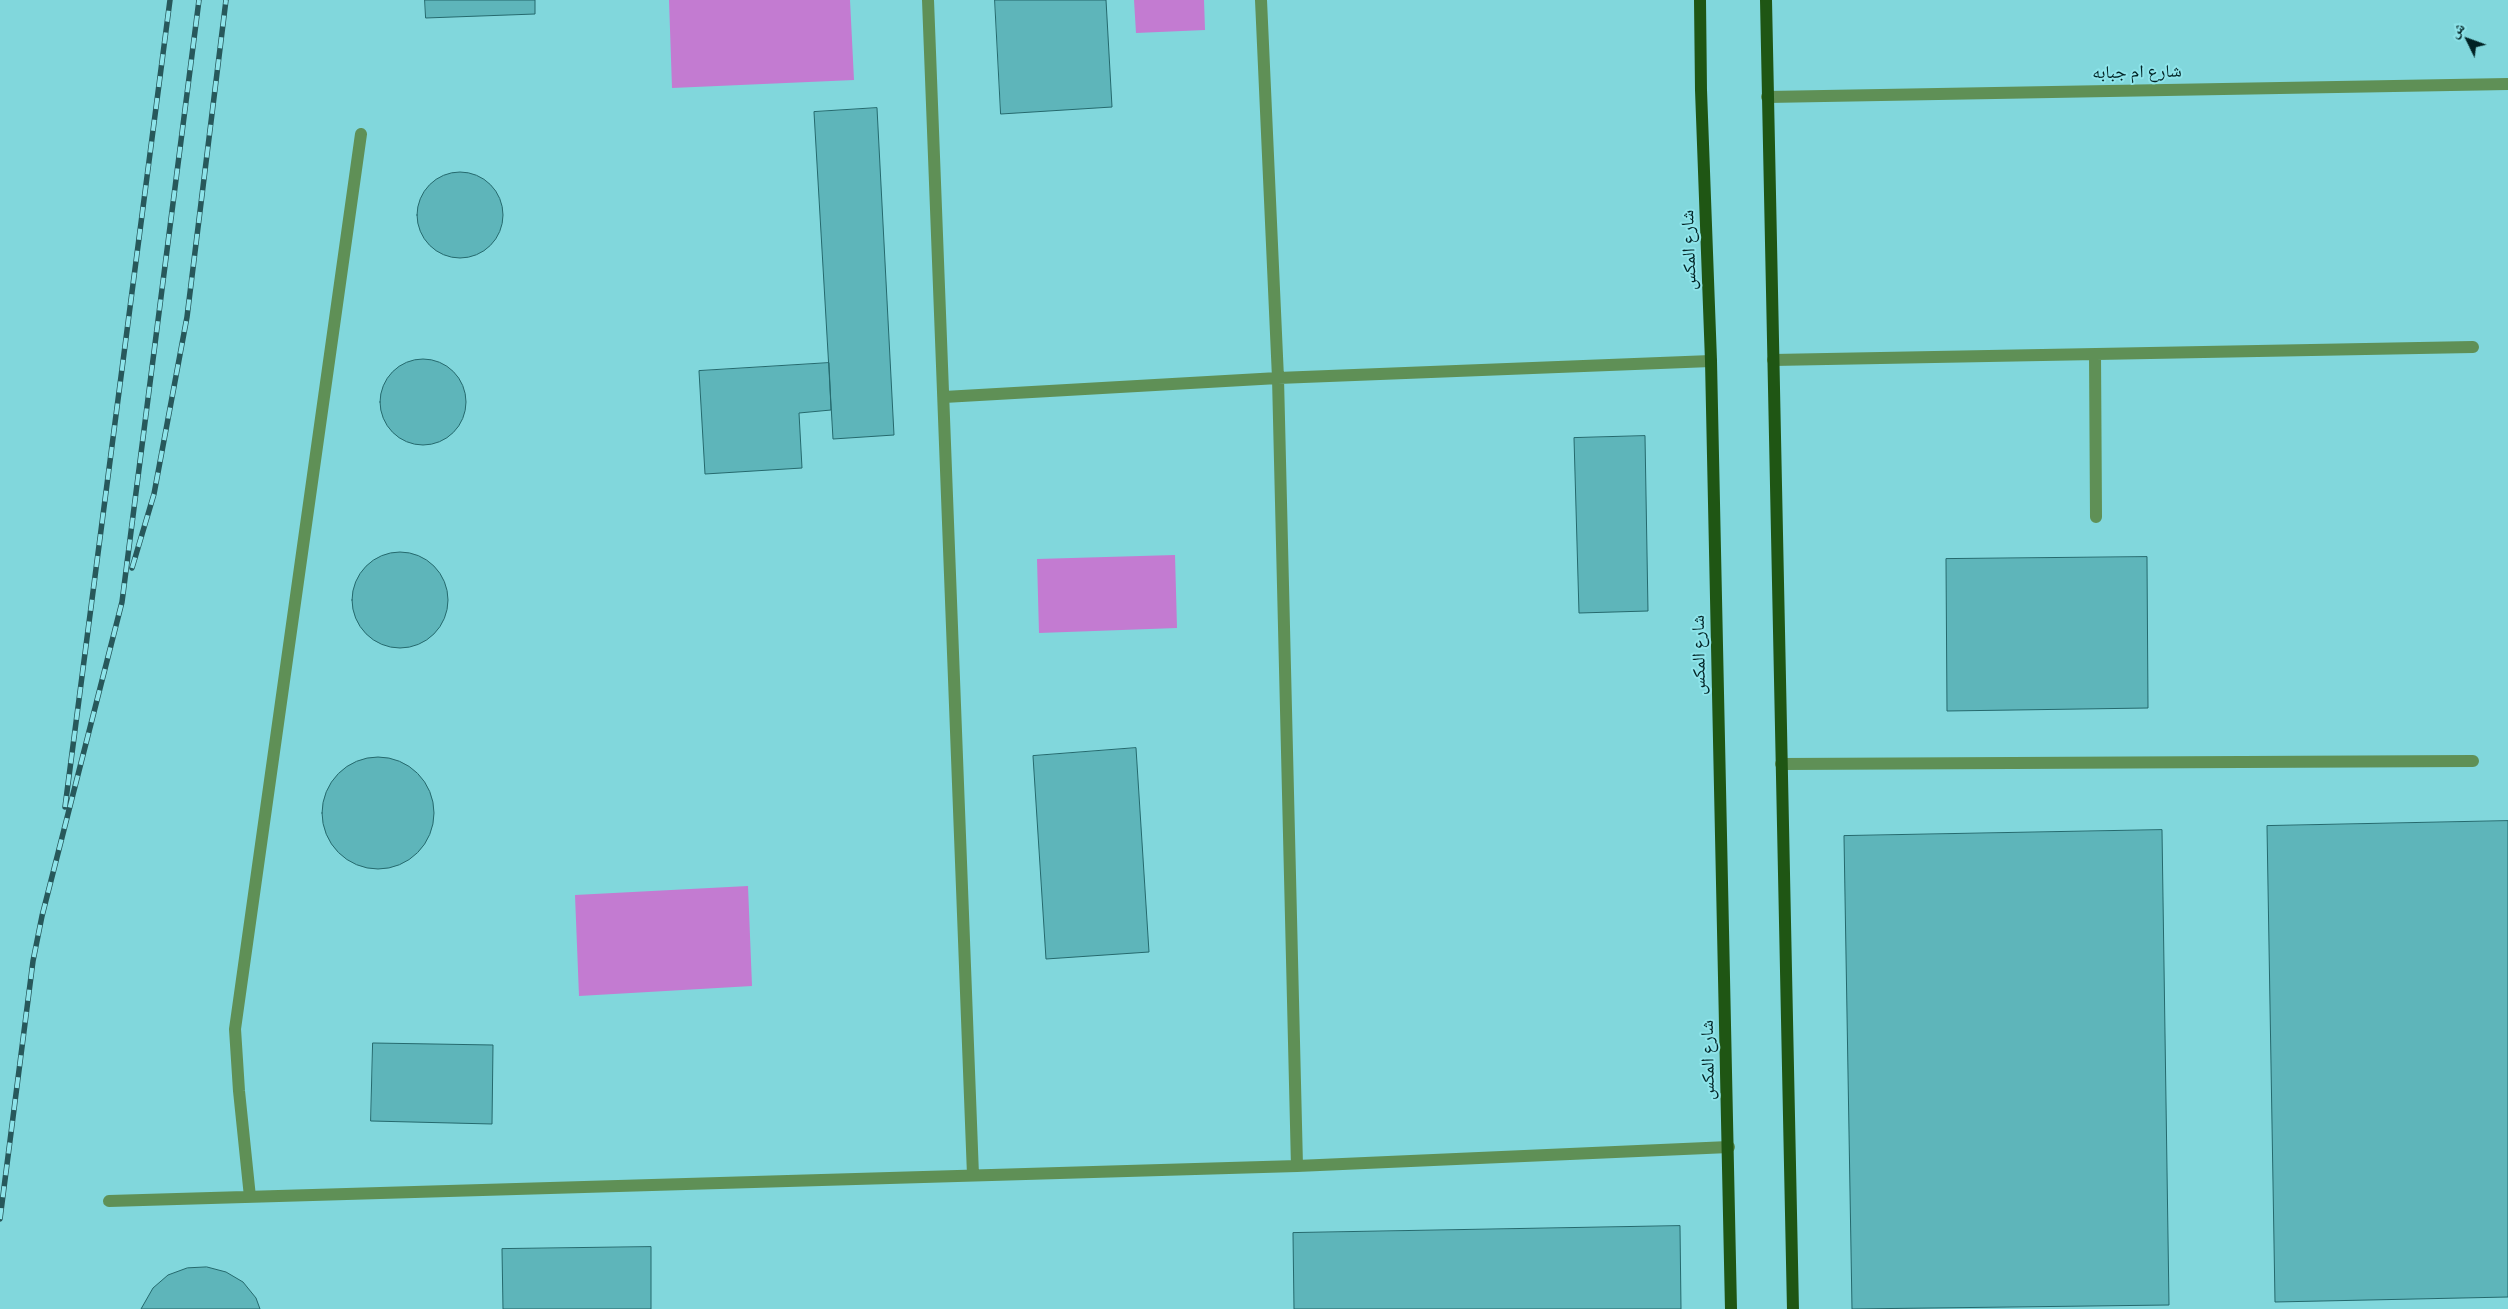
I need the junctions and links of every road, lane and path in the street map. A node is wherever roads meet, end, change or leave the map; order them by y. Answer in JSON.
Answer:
{"nodes":[{"id":1,"x":928,"y":0,"type":"edge"},
{"id":2,"x":1261,"y":0,"type":"edge"},
{"id":3,"x":1700,"y":0,"type":"edge"},
{"id":4,"x":1766,"y":0,"type":"edge"},
{"id":5,"x":2508,"y":84,"type":"edge"},
{"id":6,"x":1767,"y":98,"type":"junction"},
{"id":7,"x":361,"y":134,"type":"dead end"},
{"id":8,"x":2473,"y":347,"type":"dead end"},
{"id":9,"x":2095,"y":354,"type":"junction"},
{"id":10,"x":1772,"y":360,"type":"junction"},
{"id":11,"x":1711,"y":361,"type":"junction"},
{"id":12,"x":1278,"y":378,"type":"junction"},
{"id":13,"x":944,"y":397,"type":"junction"},
{"id":14,"x":2096,"y":518,"type":"dead end"},
{"id":15,"x":2473,"y":761,"type":"dead end"},
{"id":16,"x":1781,"y":764,"type":"junction"},
{"id":17,"x":1729,"y":1147,"type":"junction"},
{"id":18,"x":1297,"y":1166,"type":"junction"},
{"id":19,"x":973,"y":1175,"type":"junction"},
{"id":20,"x":250,"y":1197,"type":"junction"},
{"id":21,"x":109,"y":1201,"type":"dead end"},
{"id":22,"x":1731,"y":1309,"type":"edge"},
{"id":23,"x":1793,"y":1309,"type":"edge"}],
"edges":[{"from":1,"to":13,"type":"street"},
{"from":2,"to":12,"type":"street"},
{"from":3,"to":11,"type":"main road","name":"شارع المكس"},
{"from":4,"to":6,"type":"main road"},
{"from":5,"to":6,"type":"street","name":"شارع ام جبابه"},
{"from":6,"to":10,"type":"main road"},
{"from":7,"to":20,"type":"street"},
{"from":8,"to":9,"type":"street"},
{"from":9,"to":10,"type":"street"},
{"from":9,"to":14,"type":"street"},
{"from":10,"to":16,"type":"main road"},
{"from":11,"to":12,"type":"street"},
{"from":11,"to":17,"type":"main road","name":"شارع المكس"},
{"from":12,"to":13,"type":"street"},
{"from":12,"to":18,"type":"street"},
{"from":13,"to":19,"type":"street"},
{"from":15,"to":16,"type":"street"},
{"from":16,"to":23,"type":"main road"},
{"from":17,"to":18,"type":"street"},
{"from":17,"to":22,"type":"main road","name":"شارع المكس"},
{"from":18,"to":19,"type":"street"},
{"from":19,"to":20,"type":"street"},
{"from":20,"to":21,"type":"street"}]}
